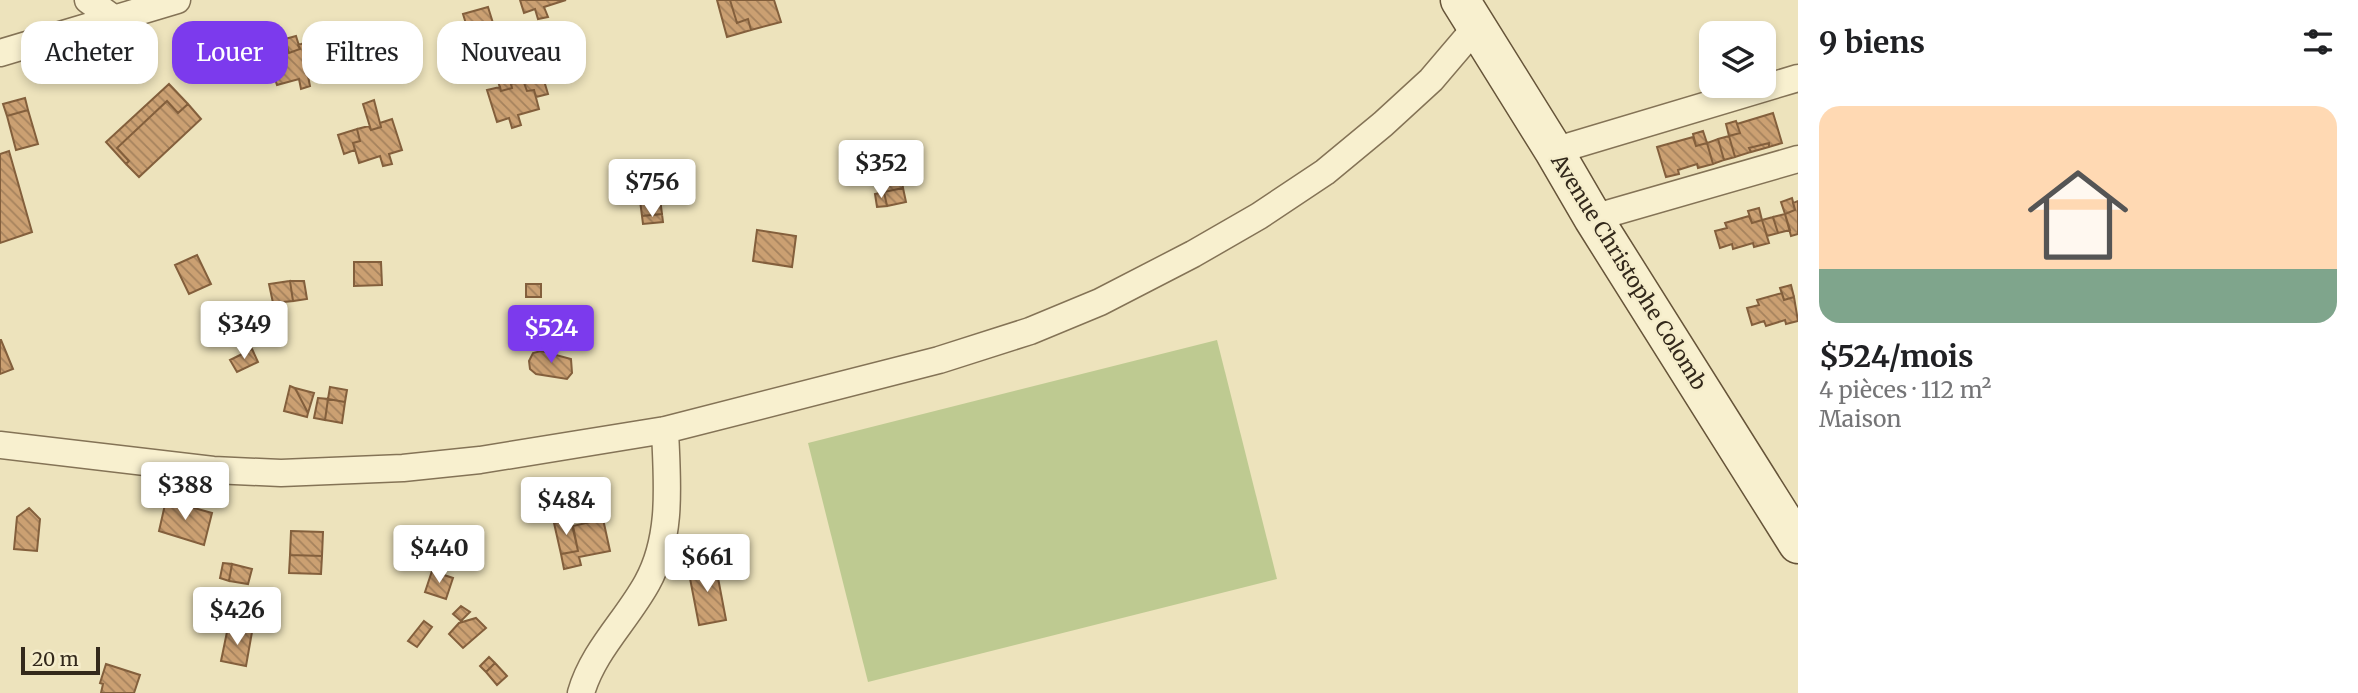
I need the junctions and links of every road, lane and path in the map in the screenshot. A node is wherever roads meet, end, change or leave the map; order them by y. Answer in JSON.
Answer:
{"nodes":[{"id":1,"x":88,"y":0,"type":"edge"},
{"id":2,"x":177,"y":0,"type":"edge"},
{"id":3,"x":1468,"y":13,"type":"edge"},
{"id":4,"x":113,"y":18,"type":"junction"},
{"id":5,"x":0,"y":53,"type":"edge"},
{"id":6,"x":1798,"y":78,"type":"edge"},
{"id":7,"x":1554,"y":151,"type":"junction"},
{"id":8,"x":1798,"y":159,"type":"edge"},
{"id":9,"x":1593,"y":218,"type":"junction"},
{"id":10,"x":665,"y":430,"type":"junction"},
{"id":11,"x":0,"y":445,"type":"edge"},
{"id":12,"x":1798,"y":544,"type":"edge"},
{"id":13,"x":580,"y":693,"type":"edge"}],
"edges":[{"from":1,"to":4,"type":"street"},
{"from":2,"to":4,"type":"street"},
{"from":3,"to":7,"type":"street","name":"Avenue Christophe Colomb"},
{"from":3,"to":10,"type":"street"},
{"from":4,"to":5,"type":"street"},
{"from":6,"to":7,"type":"street"},
{"from":7,"to":9,"type":"street","name":"Avenue Christophe Colomb"},
{"from":8,"to":9,"type":"street"},
{"from":9,"to":12,"type":"street","name":"Avenue Christophe Colomb"},
{"from":10,"to":11,"type":"street"},
{"from":10,"to":13,"type":"street"}]}
